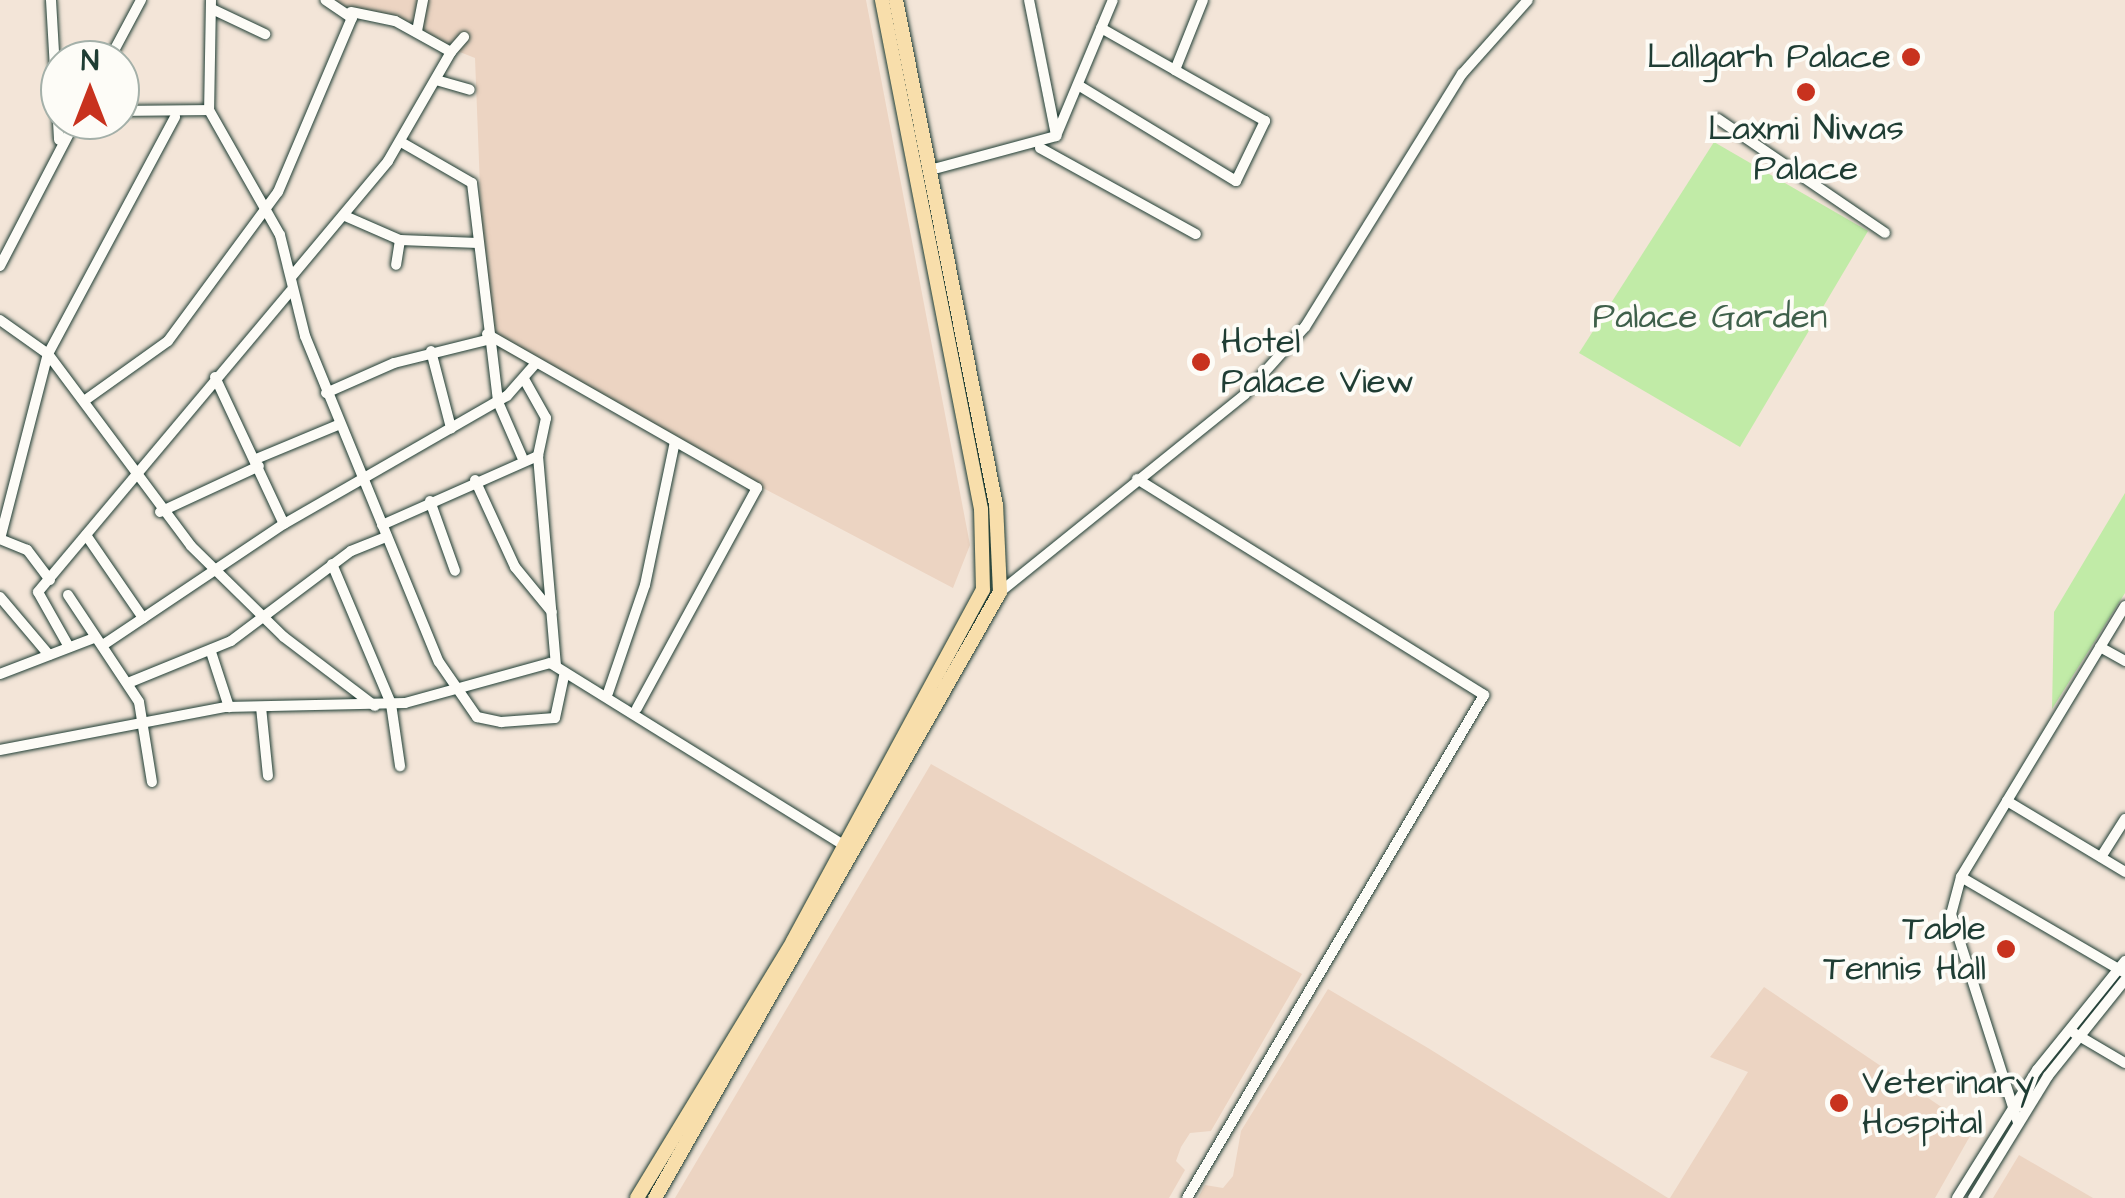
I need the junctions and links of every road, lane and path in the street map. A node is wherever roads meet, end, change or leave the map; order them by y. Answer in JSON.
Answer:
{"nodes":[{"id":1,"x":50,"y":0,"type":"edge"},
{"id":2,"x":141,"y":0,"type":"edge"},
{"id":3,"x":325,"y":0,"type":"edge"},
{"id":4,"x":423,"y":0,"type":"edge"},
{"id":5,"x":882,"y":0,"type":"edge"},
{"id":6,"x":896,"y":0,"type":"edge"},
{"id":7,"x":1029,"y":0,"type":"edge"},
{"id":8,"x":1113,"y":0,"type":"edge"},
{"id":9,"x":1203,"y":0,"type":"edge"},
{"id":10,"x":1528,"y":0,"type":"edge"},
{"id":11,"x":211,"y":4,"type":"edge"},
{"id":12,"x":351,"y":12,"type":"junction"},
{"id":13,"x":1101,"y":28,"type":"junction"},
{"id":14,"x":417,"y":31,"type":"junction"},
{"id":15,"x":265,"y":34,"type":"dead end"},
{"id":16,"x":464,"y":38,"type":"dead end"},
{"id":17,"x":53,"y":40,"type":"edge"},
{"id":18,"x":119,"y":40,"type":"edge"},
{"id":19,"x":451,"y":52,"type":"junction"},
{"id":20,"x":1175,"y":70,"type":"junction"},
{"id":21,"x":436,"y":80,"type":"junction"},
{"id":22,"x":1078,"y":85,"type":"junction"},
{"id":23,"x":470,"y":90,"type":"dead end"},
{"id":24,"x":209,"y":110,"type":"junction"},
{"id":25,"x":140,"y":112,"type":"edge"},
{"id":26,"x":176,"y":117,"type":"junction"},
{"id":27,"x":1718,"y":119,"type":"dead end"},
{"id":28,"x":1056,"y":136,"type":"junction"},
{"id":29,"x":59,"y":140,"type":"edge"},
{"id":30,"x":400,"y":142,"type":"junction"},
{"id":31,"x":1040,"y":148,"type":"junction"},
{"id":32,"x":930,"y":170,"type":"junction"},
{"id":33,"x":266,"y":207,"type":"junction"},
{"id":34,"x":345,"y":216,"type":"junction"},
{"id":35,"x":1196,"y":234,"type":"dead end"},
{"id":36,"x":1885,"y":234,"type":"dead end"},
{"id":37,"x":400,"y":240,"type":"junction"},
{"id":38,"x":5,"y":242,"type":"edge"},
{"id":39,"x":478,"y":243,"type":"junction"},
{"id":40,"x":396,"y":265,"type":"dead end"},
{"id":41,"x":0,"y":266,"type":"edge"},
{"id":42,"x":292,"y":276,"type":"junction"},
{"id":43,"x":291,"y":290,"type":"junction"},
{"id":44,"x":0,"y":320,"type":"edge"},
{"id":45,"x":487,"y":337,"type":"junction"},
{"id":46,"x":431,"y":351,"type":"junction"},
{"id":47,"x":48,"y":354,"type":"junction"},
{"id":48,"x":536,"y":362,"type":"junction"},
{"id":49,"x":214,"y":376,"type":"junction"},
{"id":50,"x":524,"y":379,"type":"junction"},
{"id":51,"x":326,"y":394,"type":"junction"},
{"id":52,"x":84,"y":401,"type":"junction"},
{"id":53,"x":498,"y":402,"type":"junction"},
{"id":54,"x":340,"y":424,"type":"junction"},
{"id":55,"x":451,"y":428,"type":"junction"},
{"id":56,"x":676,"y":442,"type":"junction"},
{"id":57,"x":522,"y":456,"type":"junction"},
{"id":58,"x":538,"y":456,"type":"junction"},
{"id":59,"x":257,"y":462,"type":"junction"},
{"id":60,"x":130,"y":474,"type":"junction"},
{"id":61,"x":362,"y":477,"type":"junction"},
{"id":62,"x":1137,"y":479,"type":"junction"},
{"id":63,"x":475,"y":480,"type":"junction"},
{"id":64,"x":430,"y":501,"type":"junction"},
{"id":65,"x":160,"y":512,"type":"junction"},
{"id":66,"x":284,"y":524,"type":"junction"},
{"id":67,"x":382,"y":524,"type":"junction"},
{"id":68,"x":86,"y":535,"type":"junction"},
{"id":69,"x":386,"y":537,"type":"junction"},
{"id":70,"x":332,"y":564,"type":"junction"},
{"id":71,"x":217,"y":570,"type":"junction"},
{"id":72,"x":455,"y":571,"type":"dead end"},
{"id":73,"x":50,"y":580,"type":"junction"},
{"id":74,"x":1000,"y":592,"type":"junction"},
{"id":75,"x":68,"y":595,"type":"dead end"},
{"id":76,"x":0,"y":597,"type":"edge"},
{"id":77,"x":2125,"y":606,"type":"edge"},
{"id":78,"x":552,"y":612,"type":"junction"},
{"id":79,"x":263,"y":616,"type":"junction"},
{"id":80,"x":144,"y":618,"type":"junction"},
{"id":81,"x":94,"y":638,"type":"junction"},
{"id":82,"x":106,"y":643,"type":"junction"},
{"id":83,"x":2100,"y":646,"type":"junction"},
{"id":84,"x":69,"y":647,"type":"junction"},
{"id":85,"x":211,"y":652,"type":"junction"},
{"id":86,"x":49,"y":655,"type":"junction"},
{"id":87,"x":2125,"y":661,"type":"edge"},
{"id":88,"x":556,"y":666,"type":"junction"},
{"id":89,"x":0,"y":674,"type":"edge"},
{"id":90,"x":564,"y":676,"type":"junction"},
{"id":91,"x":128,"y":683,"type":"junction"},
{"id":92,"x":455,"y":691,"type":"junction"},
{"id":93,"x":608,"y":693,"type":"junction"},
{"id":94,"x":391,"y":704,"type":"junction"},
{"id":95,"x":229,"y":707,"type":"junction"},
{"id":96,"x":261,"y":707,"type":"junction"},
{"id":97,"x":376,"y":707,"type":"junction"},
{"id":98,"x":636,"y":708,"type":"junction"},
{"id":99,"x":144,"y":718,"type":"junction"},
{"id":100,"x":0,"y":750,"type":"edge"},
{"id":101,"x":400,"y":766,"type":"dead end"},
{"id":102,"x":268,"y":776,"type":"dead end"},
{"id":103,"x":152,"y":782,"type":"dead end"},
{"id":104,"x":2007,"y":801,"type":"junction"},
{"id":105,"x":2125,"y":818,"type":"edge"},
{"id":106,"x":844,"y":845,"type":"junction"},
{"id":107,"x":2101,"y":857,"type":"junction"},
{"id":108,"x":2125,"y":872,"type":"edge"},
{"id":109,"x":1962,"y":877,"type":"junction"},
{"id":110,"x":2123,"y":971,"type":"edge"},
{"id":111,"x":2068,"y":1029,"type":"junction"},
{"id":112,"x":2080,"y":1036,"type":"junction"},
{"id":113,"x":2125,"y":1063,"type":"edge"},
{"id":114,"x":2012,"y":1106,"type":"junction"},
{"id":115,"x":2018,"y":1123,"type":"junction"},
{"id":116,"x":637,"y":1198,"type":"edge"},
{"id":117,"x":655,"y":1198,"type":"edge"},
{"id":118,"x":1187,"y":1198,"type":"edge"},
{"id":119,"x":1958,"y":1198,"type":"edge"},
{"id":120,"x":1973,"y":1198,"type":"edge"}],
"edges":[{"from":1,"to":17,"type":"street"},
{"from":2,"to":18,"type":"street"},
{"from":3,"to":12,"type":"street"},
{"from":4,"to":14,"type":"street"},
{"from":5,"to":106,"type":"main road"},
{"from":6,"to":32,"type":"main road"},
{"from":7,"to":28,"type":"street"},
{"from":8,"to":13,"type":"street"},
{"from":9,"to":20,"type":"street"},
{"from":10,"to":62,"type":"street"},
{"from":11,"to":15,"type":"street"},
{"from":11,"to":24,"type":"street"},
{"from":12,"to":14,"type":"street"},
{"from":12,"to":33,"type":"street"},
{"from":13,"to":20,"type":"street"},
{"from":13,"to":22,"type":"street"},
{"from":14,"to":19,"type":"street"},
{"from":16,"to":19,"type":"street"},
{"from":19,"to":21,"type":"street"},
{"from":20,"to":22,"type":"street"},
{"from":21,"to":23,"type":"street"},
{"from":21,"to":30,"type":"street"},
{"from":22,"to":28,"type":"street"},
{"from":24,"to":26,"type":"street"},
{"from":24,"to":33,"type":"street"},
{"from":25,"to":26,"type":"street"},
{"from":26,"to":47,"type":"street"},
{"from":27,"to":36,"type":"street"},
{"from":28,"to":31,"type":"street"},
{"from":29,"to":38,"type":"street"},
{"from":30,"to":34,"type":"street"},
{"from":30,"to":39,"type":"street"},
{"from":31,"to":32,"type":"street"},
{"from":31,"to":35,"type":"street"},
{"from":32,"to":74,"type":"main road"},
{"from":33,"to":42,"type":"street"},
{"from":33,"to":52,"type":"street"},
{"from":34,"to":37,"type":"street"},
{"from":34,"to":42,"type":"street"},
{"from":37,"to":39,"type":"street"},
{"from":37,"to":40,"type":"street"},
{"from":38,"to":41,"type":"street"},
{"from":39,"to":45,"type":"street"},
{"from":42,"to":43,"type":"street"},
{"from":43,"to":49,"type":"street"},
{"from":43,"to":51,"type":"street"},
{"from":44,"to":47,"type":"street"},
{"from":45,"to":46,"type":"street"},
{"from":45,"to":48,"type":"street"},
{"from":45,"to":53,"type":"street"},
{"from":46,"to":51,"type":"street"},
{"from":46,"to":55,"type":"street"},
{"from":47,"to":52,"type":"street"},
{"from":47,"to":73,"type":"street"},
{"from":48,"to":50,"type":"street"},
{"from":48,"to":56,"type":"street"},
{"from":49,"to":59,"type":"street"},
{"from":49,"to":60,"type":"street"},
{"from":50,"to":53,"type":"street"},
{"from":50,"to":58,"type":"street"},
{"from":51,"to":54,"type":"street"},
{"from":52,"to":60,"type":"street"},
{"from":53,"to":55,"type":"street"},
{"from":53,"to":57,"type":"street"},
{"from":54,"to":59,"type":"street"},
{"from":54,"to":61,"type":"street"},
{"from":55,"to":61,"type":"street"},
{"from":56,"to":93,"type":"street"},
{"from":56,"to":98,"type":"street"},
{"from":57,"to":58,"type":"street"},
{"from":57,"to":63,"type":"street"},
{"from":58,"to":78,"type":"street"},
{"from":59,"to":65,"type":"street"},
{"from":59,"to":66,"type":"street"},
{"from":60,"to":65,"type":"street"},
{"from":60,"to":68,"type":"street"},
{"from":61,"to":66,"type":"street"},
{"from":61,"to":67,"type":"street"},
{"from":62,"to":74,"type":"street"},
{"from":62,"to":118,"type":"street"},
{"from":63,"to":64,"type":"street"},
{"from":63,"to":78,"type":"street"},
{"from":64,"to":67,"type":"street"},
{"from":64,"to":72,"type":"street"},
{"from":65,"to":71,"type":"street"},
{"from":66,"to":71,"type":"street"},
{"from":67,"to":69,"type":"street"},
{"from":68,"to":73,"type":"street"},
{"from":68,"to":80,"type":"street"},
{"from":69,"to":70,"type":"street"},
{"from":69,"to":92,"type":"street"},
{"from":70,"to":79,"type":"street"},
{"from":70,"to":94,"type":"street"},
{"from":71,"to":79,"type":"street"},
{"from":71,"to":80,"type":"street"},
{"from":73,"to":84,"type":"street"},
{"from":74,"to":117,"type":"main road"},
{"from":75,"to":81,"type":"street"},
{"from":76,"to":86,"type":"street"},
{"from":77,"to":83,"type":"street"},
{"from":78,"to":88,"type":"street"},
{"from":79,"to":85,"type":"street"},
{"from":79,"to":97,"type":"street"},
{"from":80,"to":82,"type":"street"},
{"from":81,"to":82,"type":"street"},
{"from":81,"to":84,"type":"street"},
{"from":82,"to":91,"type":"street"},
{"from":83,"to":87,"type":"street"},
{"from":83,"to":104,"type":"street"},
{"from":84,"to":86,"type":"street"},
{"from":85,"to":91,"type":"street"},
{"from":85,"to":95,"type":"street"},
{"from":86,"to":89,"type":"street"},
{"from":88,"to":90,"type":"street"},
{"from":88,"to":92,"type":"street"},
{"from":90,"to":92,"type":"street"},
{"from":90,"to":93,"type":"street"},
{"from":91,"to":99,"type":"street"},
{"from":92,"to":94,"type":"street"},
{"from":93,"to":98,"type":"street"},
{"from":94,"to":97,"type":"street"},
{"from":94,"to":101,"type":"street"},
{"from":95,"to":96,"type":"street"},
{"from":95,"to":99,"type":"street"},
{"from":96,"to":97,"type":"street"},
{"from":96,"to":102,"type":"street"},
{"from":98,"to":106,"type":"street"},
{"from":99,"to":100,"type":"street"},
{"from":99,"to":103,"type":"street"},
{"from":104,"to":107,"type":"street"},
{"from":104,"to":109,"type":"street"},
{"from":105,"to":107,"type":"street"},
{"from":106,"to":116,"type":"main road"},
{"from":107,"to":108,"type":"street"},
{"from":109,"to":110,"type":"street"},
{"from":109,"to":114,"type":"street"},
{"from":110,"to":111,"type":"street"},
{"from":110,"to":112,"type":"street"},
{"from":111,"to":112,"type":"street"},
{"from":111,"to":114,"type":"street"},
{"from":112,"to":113,"type":"street"},
{"from":112,"to":115,"type":"street"},
{"from":114,"to":115,"type":"street"},
{"from":114,"to":119,"type":"street"},
{"from":115,"to":120,"type":"street"}]}
